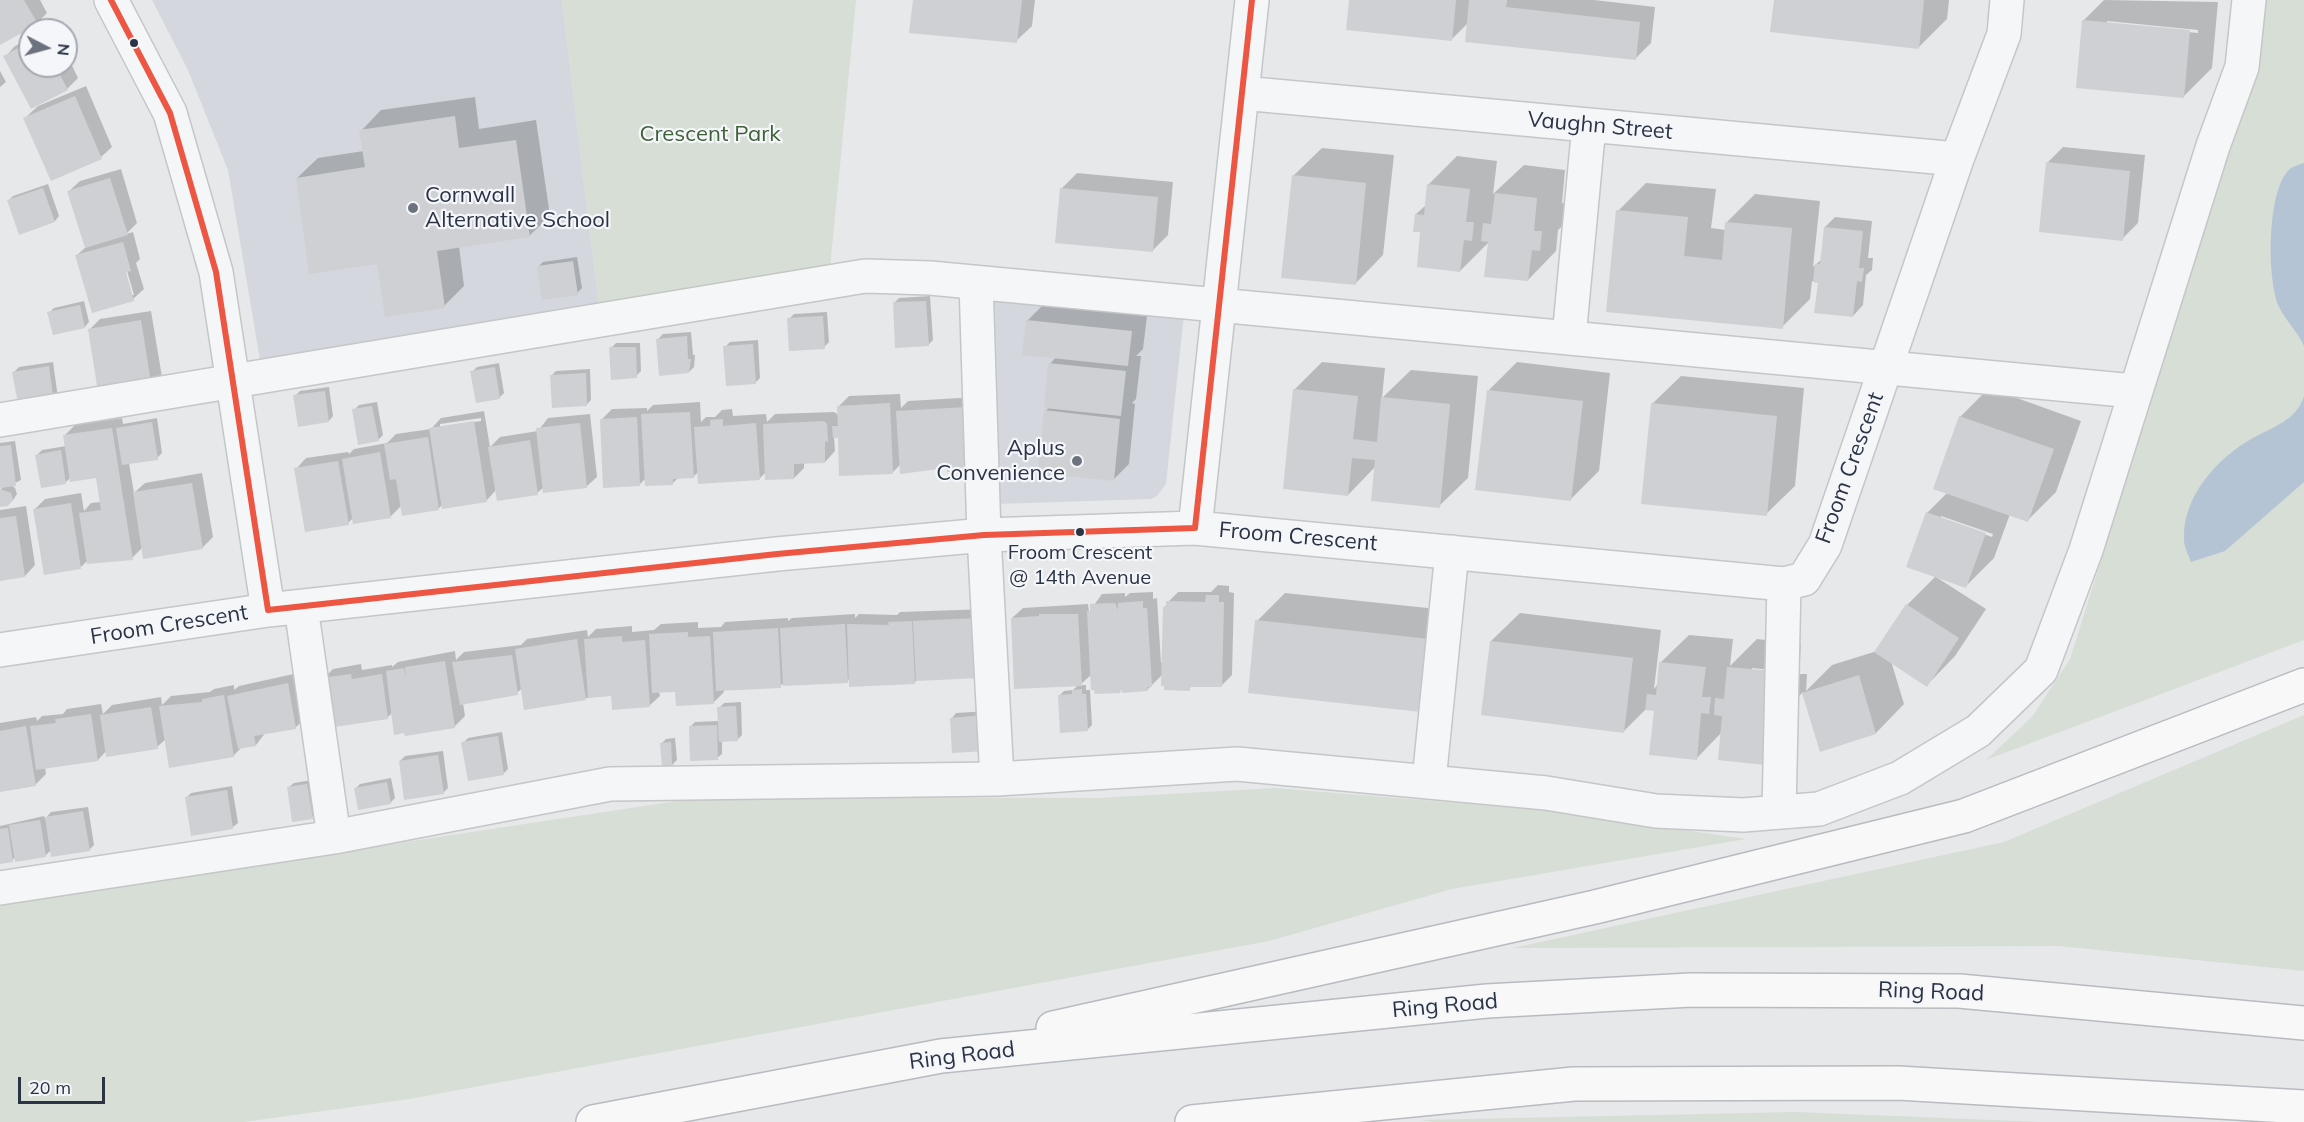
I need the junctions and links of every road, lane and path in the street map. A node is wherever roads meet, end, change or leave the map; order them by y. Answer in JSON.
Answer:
{"nodes":[{"id":1,"x":111,"y":0,"type":"edge"},
{"id":2,"x":1252,"y":0,"type":"edge"},
{"id":3,"x":2007,"y":0,"type":"edge"},
{"id":4,"x":2249,"y":0,"type":"edge"},
{"id":5,"x":1242,"y":93,"type":"junction"},
{"id":6,"x":1589,"y":125,"type":"junction"},
{"id":7,"x":1957,"y":159,"type":"junction"},
{"id":8,"x":976,"y":283,"type":"junction"},
{"id":9,"x":1220,"y":304,"type":"junction"},
{"id":10,"x":1569,"y":337,"type":"junction"},
{"id":11,"x":1886,"y":368,"type":"junction"},
{"id":12,"x":234,"y":381,"type":"junction"},
{"id":13,"x":2134,"y":392,"type":"junction"},
{"id":14,"x":2,"y":411,"type":"edge"},
{"id":15,"x":1195,"y":528,"type":"junction"},
{"id":16,"x":984,"y":535,"type":"junction"},
{"id":17,"x":1452,"y":552,"type":"junction"},
{"id":18,"x":1784,"y":584,"type":"junction"},
{"id":19,"x":301,"y":606,"type":"junction"},
{"id":20,"x":268,"y":610,"type":"junction"},
{"id":21,"x":0,"y":650,"type":"edge"},
{"id":22,"x":2304,"y":685,"type":"edge"},
{"id":23,"x":997,"y":779,"type":"junction"},
{"id":24,"x":1430,"y":781,"type":"junction"},
{"id":25,"x":1779,"y":812,"type":"junction"},
{"id":26,"x":334,"y":837,"type":"junction"},
{"id":27,"x":0,"y":888,"type":"edge"},
{"id":28,"x":2304,"y":1023,"type":"edge"},
{"id":29,"x":941,"y":1056,"type":"junction"},
{"id":30,"x":2304,"y":1107,"type":"edge"},
{"id":31,"x":593,"y":1122,"type":"edge"},
{"id":32,"x":1192,"y":1122,"type":"edge"}],
"edges":[{"from":1,"to":12,"type":"street"},
{"from":2,"to":5,"type":"street"},
{"from":3,"to":7,"type":"street","name":"Froom Crescent"},
{"from":4,"to":13,"type":"street"},
{"from":5,"to":6,"type":"street","name":"Vaughn Street"},
{"from":5,"to":9,"type":"street"},
{"from":6,"to":7,"type":"street","name":"Vaughn Street"},
{"from":6,"to":10,"type":"street"},
{"from":7,"to":11,"type":"street","name":"Froom Crescent"},
{"from":8,"to":9,"type":"street"},
{"from":8,"to":12,"type":"street"},
{"from":8,"to":16,"type":"street"},
{"from":9,"to":10,"type":"street"},
{"from":9,"to":15,"type":"street"},
{"from":10,"to":11,"type":"street"},
{"from":11,"to":13,"type":"street"},
{"from":11,"to":18,"type":"street","name":"Froom Crescent"},
{"from":12,"to":14,"type":"street"},
{"from":12,"to":20,"type":"street"},
{"from":13,"to":25,"type":"street"},
{"from":15,"to":16,"type":"street","name":"Froom Crescent"},
{"from":15,"to":17,"type":"street","name":"Froom Crescent"},
{"from":16,"to":19,"type":"street","name":"Froom Crescent"},
{"from":16,"to":23,"type":"street"},
{"from":17,"to":18,"type":"street","name":"Froom Crescent"},
{"from":17,"to":24,"type":"street"},
{"from":18,"to":25,"type":"street"},
{"from":19,"to":20,"type":"street","name":"Froom Crescent"},
{"from":19,"to":26,"type":"street"},
{"from":20,"to":21,"type":"street","name":"Froom Crescent"},
{"from":22,"to":29,"type":"highway"},
{"from":23,"to":24,"type":"street"},
{"from":23,"to":26,"type":"street"},
{"from":24,"to":25,"type":"street"},
{"from":26,"to":27,"type":"street"},
{"from":28,"to":29,"type":"highway","name":"Ring Road"},
{"from":29,"to":31,"type":"highway","name":"Ring Road"},
{"from":30,"to":32,"type":"highway"}]}
